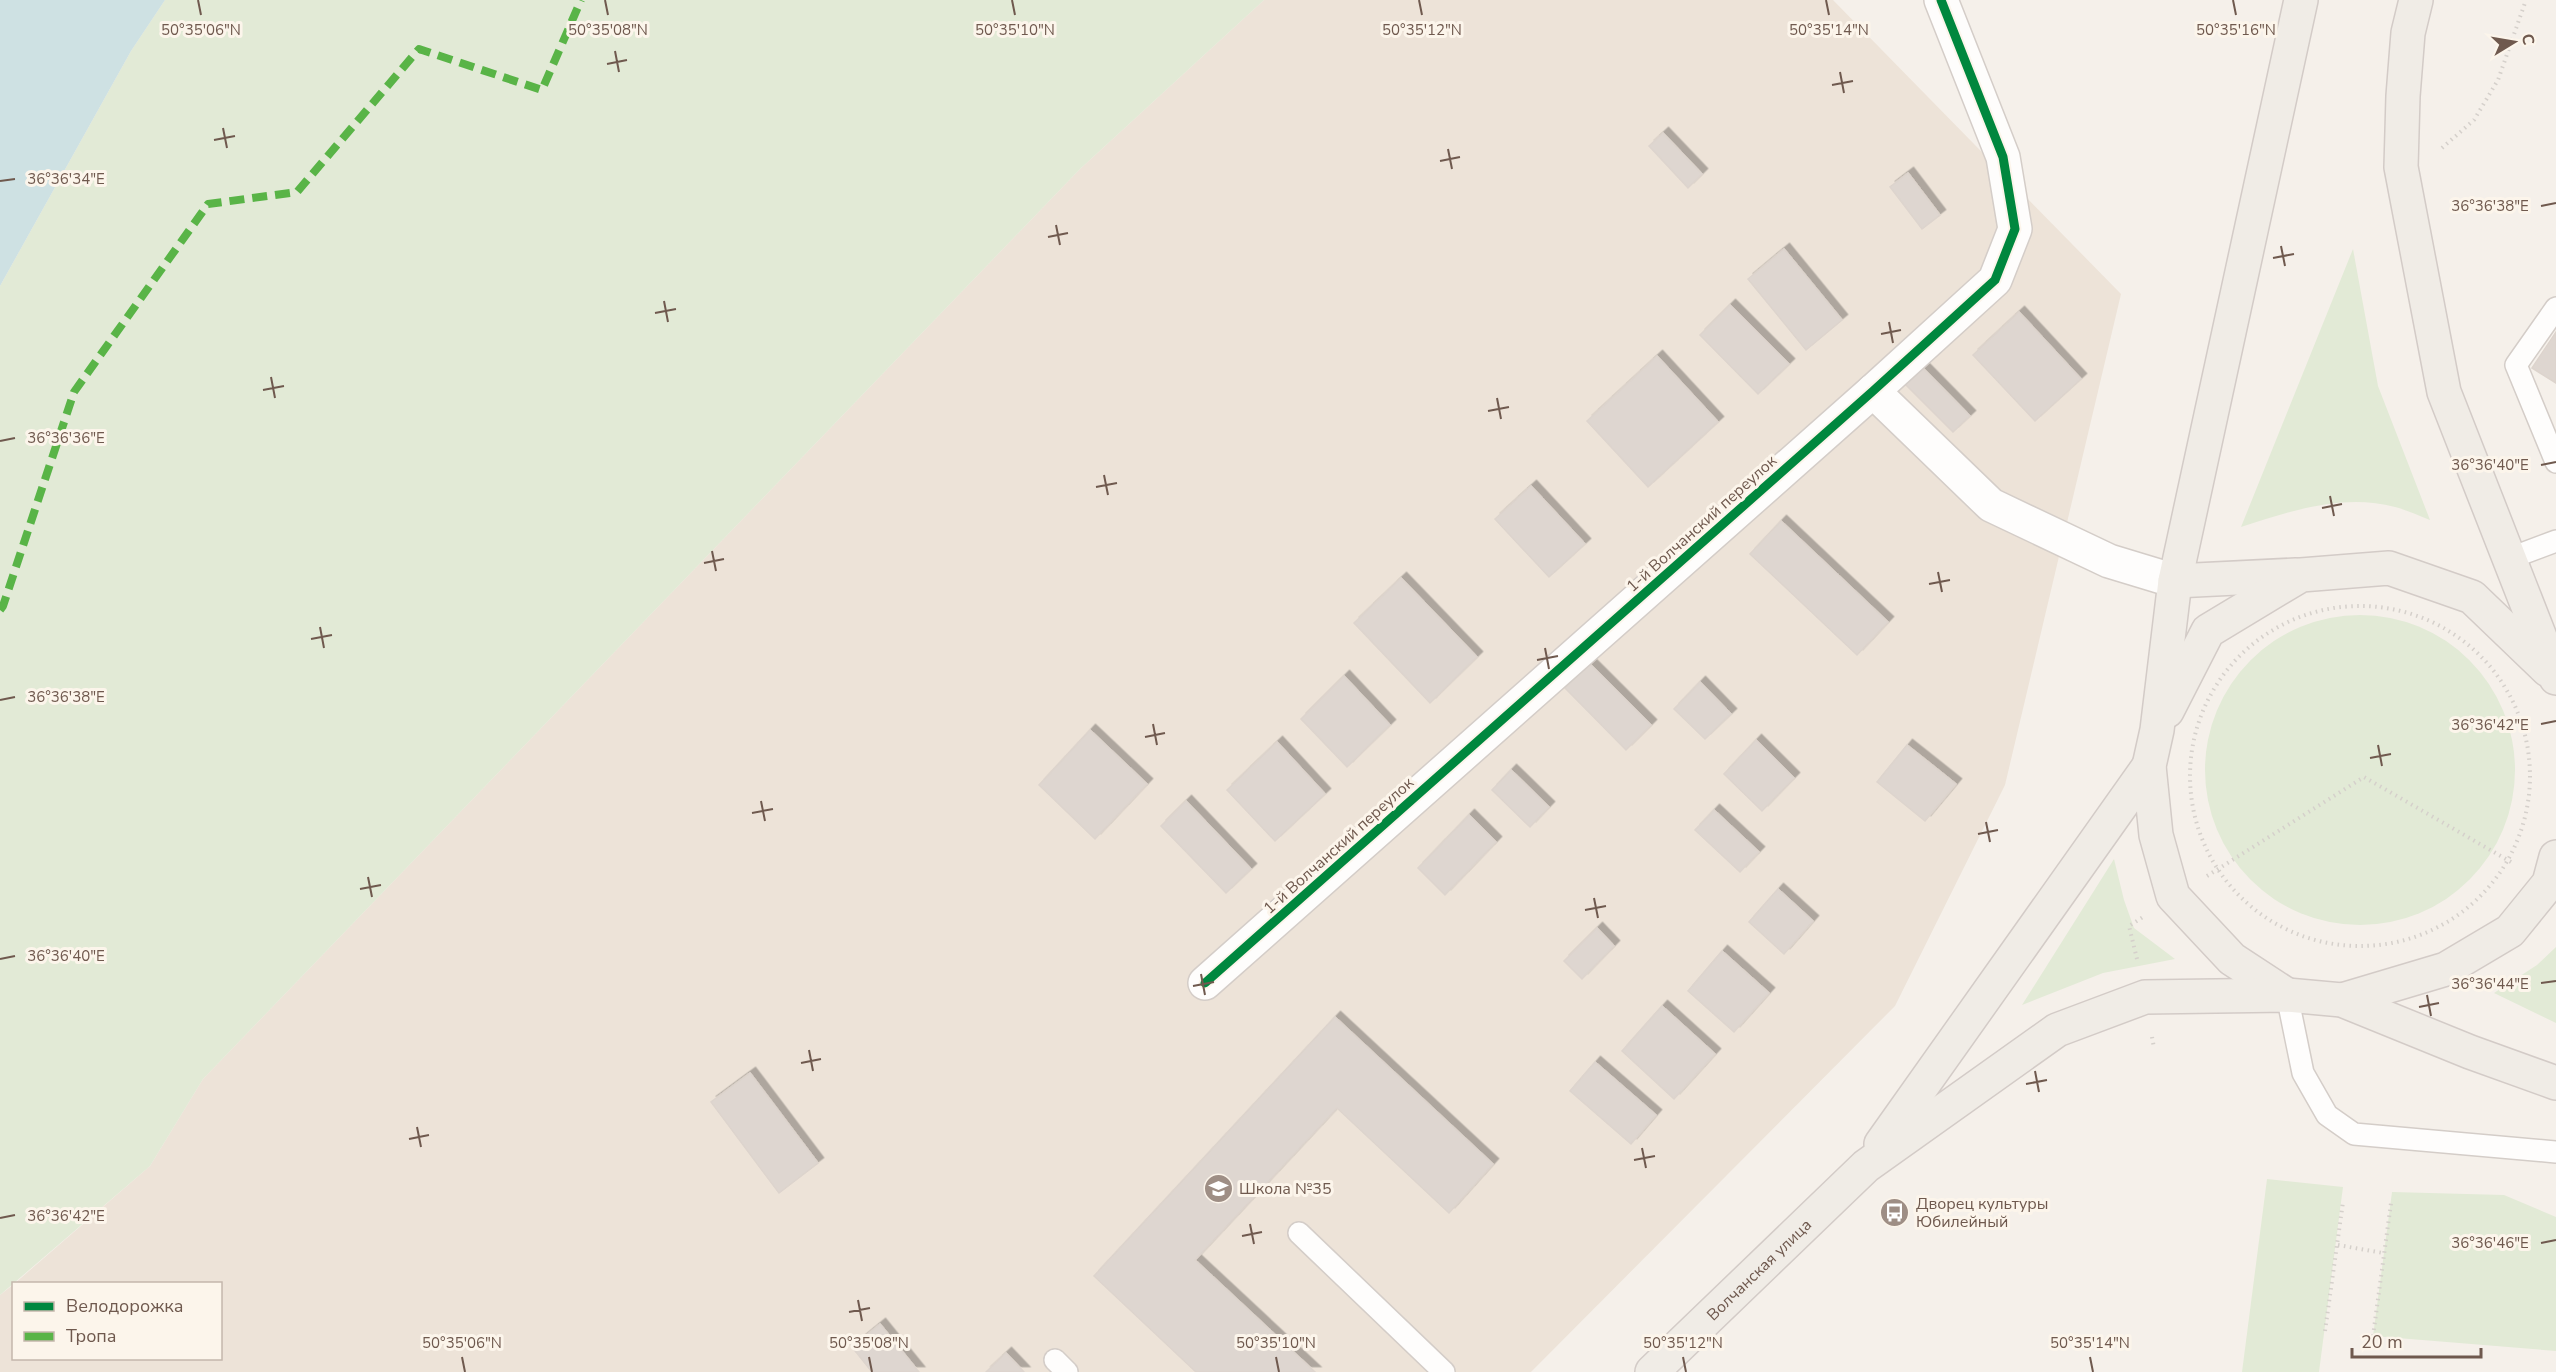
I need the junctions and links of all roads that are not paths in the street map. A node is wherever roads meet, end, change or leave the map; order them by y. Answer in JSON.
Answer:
{"nodes":[{"id":1,"x":1941,"y":0,"type":"edge"},
{"id":2,"x":2301,"y":0,"type":"edge"},
{"id":3,"x":2416,"y":0,"type":"edge"},
{"id":4,"x":2556,"y":308,"type":"edge"},
{"id":5,"x":1873,"y":391,"type":"junction"},
{"id":6,"x":2556,"y":462,"type":"edge"},
{"id":7,"x":2556,"y":541,"type":"edge"},
{"id":8,"x":2508,"y":559,"type":"junction"},
{"id":9,"x":2301,"y":575,"type":"junction"},
{"id":10,"x":2175,"y":581,"type":"junction"},
{"id":11,"x":2556,"y":677,"type":"edge"},
{"id":12,"x":2157,"y":730,"type":"junction"},
{"id":13,"x":2149,"y":766,"type":"junction"},
{"id":14,"x":2552,"y":870,"type":"edge"},
{"id":15,"x":1205,"y":983,"type":"dead end"},
{"id":16,"x":2287,"y":995,"type":"junction"},
{"id":17,"x":2342,"y":1000,"type":"junction"},
{"id":18,"x":2556,"y":1083,"type":"edge"},
{"id":19,"x":2556,"y":1152,"type":"edge"},
{"id":20,"x":1866,"y":1166,"type":"junction"},
{"id":21,"x":1299,"y":1233,"type":"dead end"},
{"id":22,"x":1444,"y":1372,"type":"edge"},
{"id":23,"x":1652,"y":1372,"type":"edge"}],
"edges":[{"from":1,"to":5,"type":"street","name":"1-й Волчанский переулок"},
{"from":2,"to":10,"type":"main road"},
{"from":3,"to":8,"type":"main road"},
{"from":4,"to":6,"type":"lane"},
{"from":5,"to":10,"type":"street"},
{"from":5,"to":15,"type":"street","name":"1-й Волчанский переулок"},
{"from":7,"to":8,"type":"lane"},
{"from":8,"to":11,"type":"main road"},
{"from":9,"to":10,"type":"main road"},
{"from":9,"to":11,"type":"main road"},
{"from":9,"to":12,"type":"main road"},
{"from":10,"to":12,"type":"main road"},
{"from":12,"to":13,"type":"main road"},
{"from":13,"to":16,"type":"main road"},
{"from":13,"to":20,"type":"main road"},
{"from":14,"to":17,"type":"main road"},
{"from":16,"to":17,"type":"main road"},
{"from":16,"to":19,"type":"lane"},
{"from":16,"to":20,"type":"main road"},
{"from":17,"to":18,"type":"main road"},
{"from":20,"to":23,"type":"main road","name":"Волчанская улица"},
{"from":21,"to":22,"type":"lane"}]}
